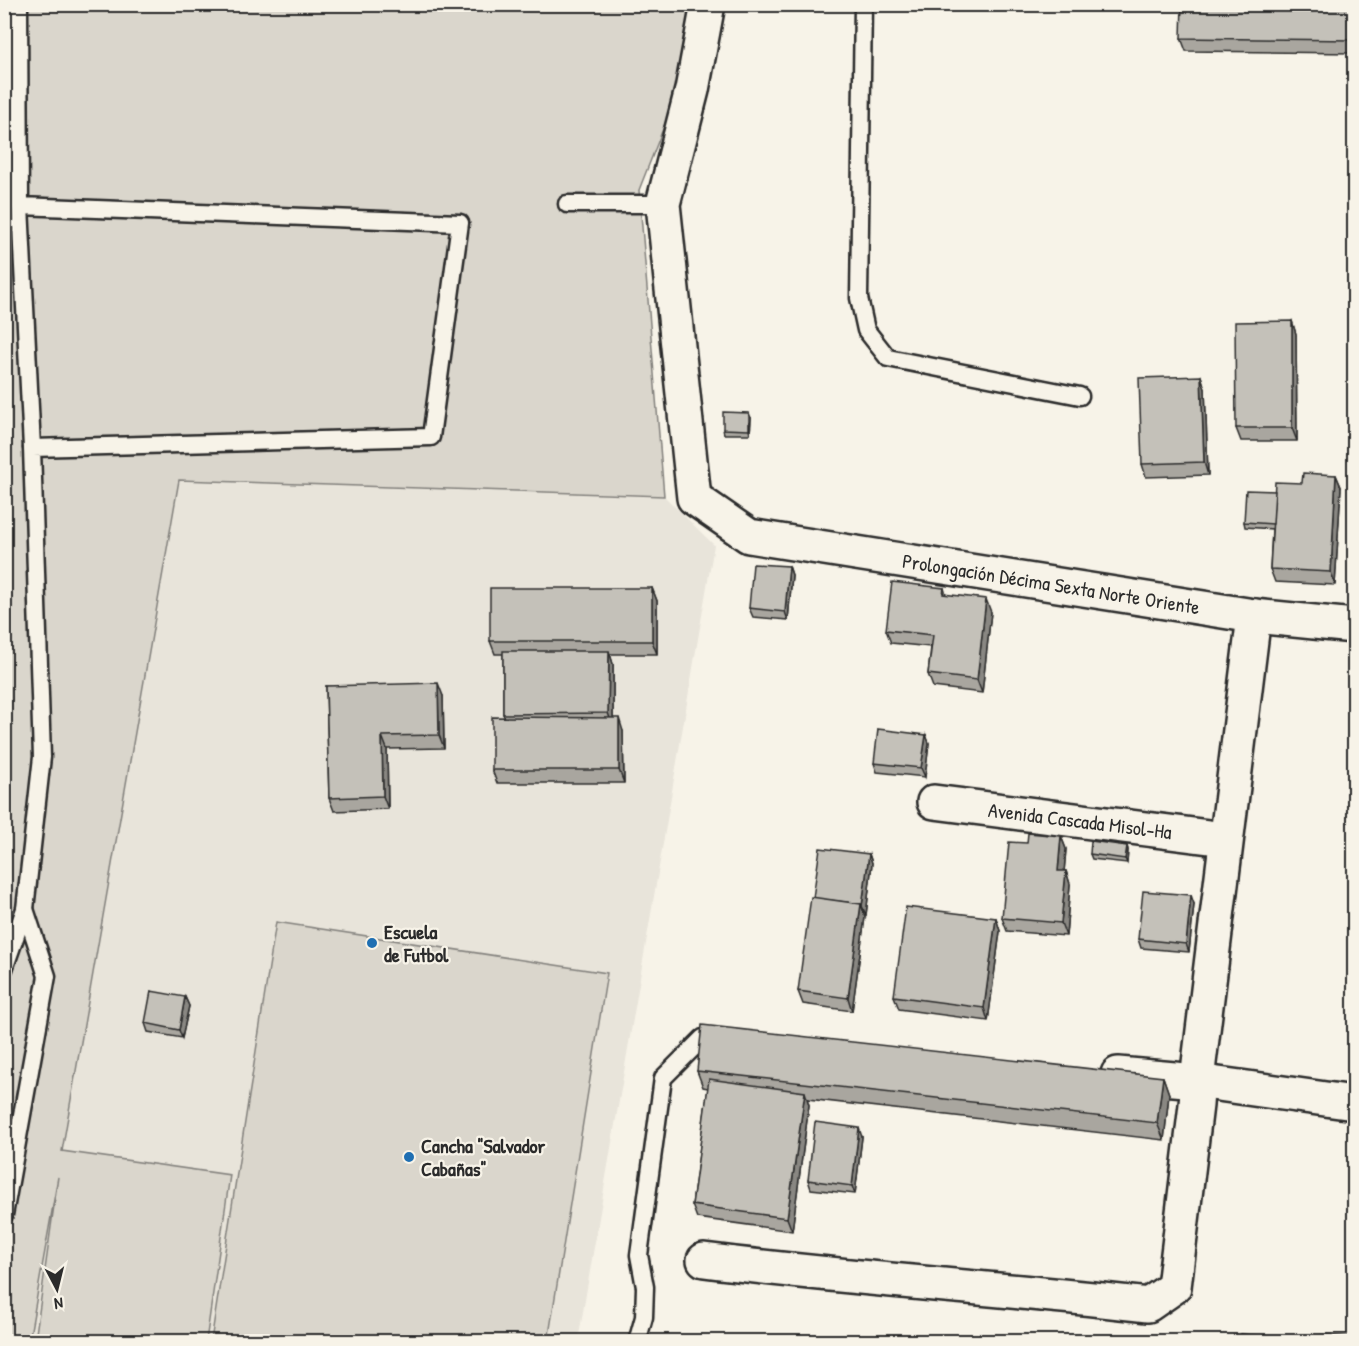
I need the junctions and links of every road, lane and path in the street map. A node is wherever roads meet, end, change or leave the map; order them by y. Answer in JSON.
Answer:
{"nodes":[{"id":1,"x":19,"y":4,"type":"edge"},
{"id":2,"x":708,"y":4,"type":"edge"},
{"id":3,"x":863,"y":4,"type":"edge"},
{"id":4,"x":567,"y":204,"type":"dead end"},
{"id":5,"x":663,"y":204,"type":"junction"},
{"id":6,"x":20,"y":206,"type":"junction"},
{"id":7,"x":1080,"y":396,"type":"dead end"},
{"id":8,"x":32,"y":448,"type":"junction"},
{"id":9,"x":1254,"y":616,"type":"junction"},
{"id":10,"x":1354,"y":626,"type":"edge"},
{"id":11,"x":934,"y":802,"type":"dead end"},
{"id":12,"x":1226,"y":839,"type":"junction"},
{"id":13,"x":25,"y":909,"type":"junction"},
{"id":14,"x":4,"y":969,"type":"edge"},
{"id":15,"x":715,"y":1039,"type":"edge"},
{"id":16,"x":1091,"y":1071,"type":"edge"},
{"id":17,"x":1197,"y":1081,"type":"junction"},
{"id":18,"x":1354,"y":1103,"type":"edge"},
{"id":19,"x":4,"y":1215,"type":"edge"},
{"id":20,"x":704,"y":1260,"type":"dead end"},
{"id":21,"x":637,"y":1341,"type":"edge"}],
"edges":[{"from":1,"to":6,"type":"lane"},
{"from":2,"to":5,"type":"street"},
{"from":3,"to":7,"type":"lane"},
{"from":4,"to":5,"type":"lane"},
{"from":5,"to":9,"type":"street","name":"Prolongación Décima Sexta Norte Oriente"},
{"from":6,"to":8,"type":"lane"},
{"from":6,"to":8,"type":"lane"},
{"from":8,"to":13,"type":"lane"},
{"from":9,"to":10,"type":"street","name":"Prolongación Décima Sexta Norte Oriente"},
{"from":9,"to":12,"type":"street"},
{"from":11,"to":12,"type":"street","name":"Avenida Cascada Misol-Ha"},
{"from":12,"to":17,"type":"street"},
{"from":13,"to":14,"type":"lane"},
{"from":13,"to":19,"type":"lane"},
{"from":15,"to":21,"type":"lane"},
{"from":16,"to":17,"type":"street"},
{"from":17,"to":18,"type":"street"},
{"from":17,"to":20,"type":"street"}]}
